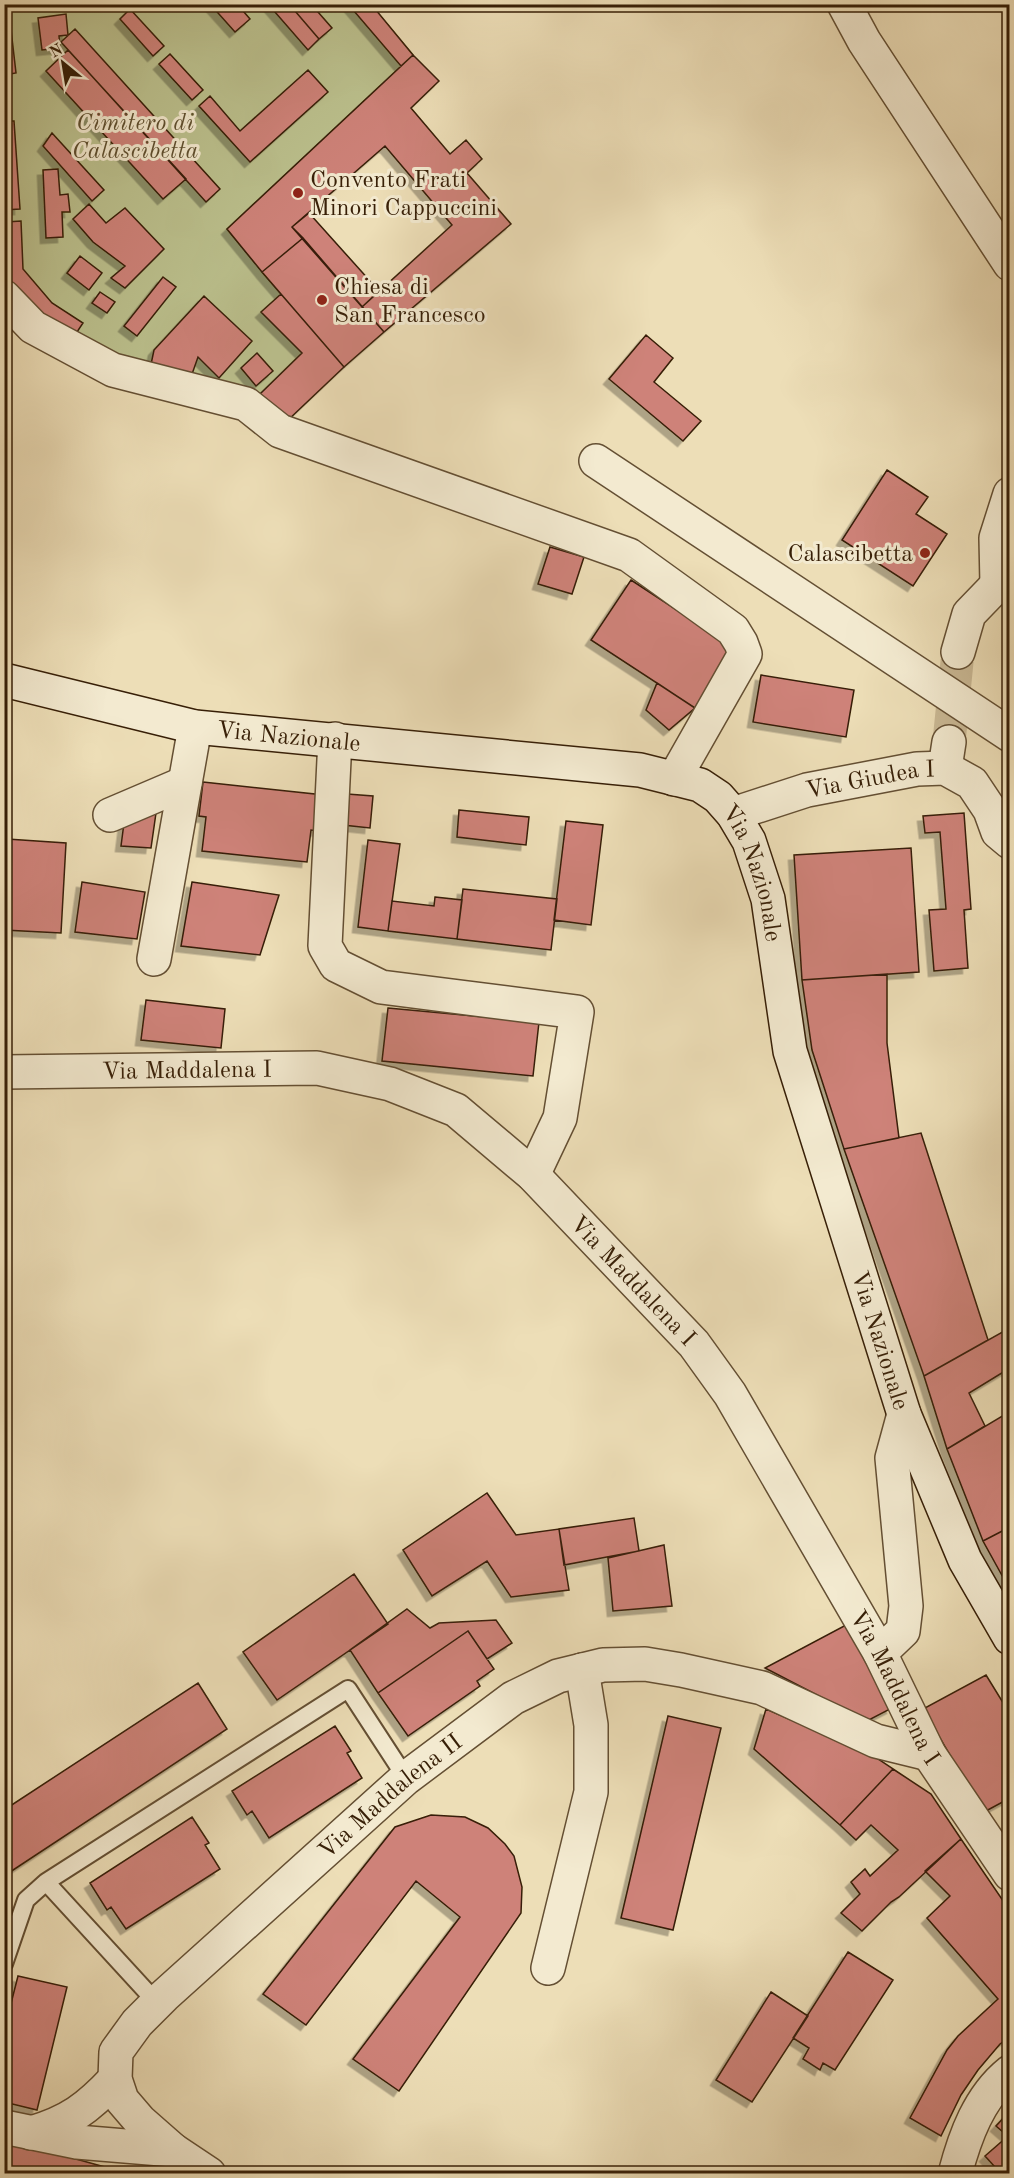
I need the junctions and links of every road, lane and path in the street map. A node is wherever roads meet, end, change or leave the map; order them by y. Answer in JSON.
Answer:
{"nodes":[{"id":1,"x":844,"y":4,"type":"edge"},
{"id":2,"x":1010,"y":264,"type":"edge"},
{"id":3,"x":4,"y":297,"type":"edge"},
{"id":4,"x":596,"y":461,"type":"dead end"},
{"id":5,"x":1010,"y":494,"type":"edge"},
{"id":6,"x":1003,"y":587,"type":"edge"},
{"id":7,"x":958,"y":652,"type":"tunnel mouth"},
{"id":8,"x":4,"y":680,"type":"edge"},
{"id":9,"x":195,"y":727,"type":"junction"},
{"id":10,"x":1010,"y":735,"type":"edge"},
{"id":11,"x":335,"y":740,"type":"junction"},
{"id":12,"x":674,"y":779,"type":"junction"},
{"id":13,"x":185,"y":783,"type":"junction"},
{"id":14,"x":733,"y":813,"type":"junction"},
{"id":15,"x":110,"y":815,"type":"dead end"},
{"id":16,"x":1010,"y":842,"type":"edge"},
{"id":17,"x":154,"y":959,"type":"dead end"},
{"id":18,"x":4,"y":1072,"type":"edge"},
{"id":19,"x":532,"y":1175,"type":"junction"},
{"id":20,"x":904,"y":1414,"type":"junction"},
{"id":21,"x":1010,"y":1638,"type":"edge"},
{"id":22,"x":880,"y":1653,"type":"junction"},
{"id":23,"x":582,"y":1670,"type":"junction"},
{"id":24,"x":929,"y":1754,"type":"junction"},
{"id":25,"x":406,"y":1778,"type":"junction"},
{"id":26,"x":1010,"y":1874,"type":"edge"},
{"id":27,"x":46,"y":1882,"type":"junction"},
{"id":28,"x":4,"y":1964,"type":"edge"},
{"id":29,"x":548,"y":1968,"type":"dead end"},
{"id":30,"x":157,"y":2003,"type":"junction"},
{"id":31,"x":1010,"y":2072,"type":"edge"},
{"id":32,"x":115,"y":2079,"type":"junction"},
{"id":33,"x":18,"y":2130,"type":"edge"},
{"id":34,"x":173,"y":2150,"type":"junction"},
{"id":35,"x":209,"y":2174,"type":"edge"},
{"id":36,"x":955,"y":2174,"type":"edge"}],
"edges":[{"from":1,"to":2,"type":"street"},
{"from":3,"to":12,"type":"street"},
{"from":4,"to":10,"type":"street"},
{"from":5,"to":6,"type":"street"},
{"from":6,"to":7,"type":"street"},
{"from":8,"to":9,"type":"street","name":"Via Nazionale"},
{"from":9,"to":11,"type":"street","name":"Via Nazionale"},
{"from":9,"to":13,"type":"street"},
{"from":11,"to":12,"type":"street","name":"Via Nazionale"},
{"from":11,"to":19,"type":"street"},
{"from":12,"to":14,"type":"street","name":"Via Nazionale"},
{"from":13,"to":15,"type":"street"},
{"from":13,"to":17,"type":"street"},
{"from":14,"to":16,"type":"street","name":"Via Giudea I"},
{"from":14,"to":20,"type":"street","name":"Via Nazionale"},
{"from":18,"to":19,"type":"street","name":"Via Maddalena I"},
{"from":19,"to":22,"type":"street","name":"Via Maddalena I"},
{"from":20,"to":21,"type":"street","name":"Via Nazionale"},
{"from":20,"to":22,"type":"street"},
{"from":22,"to":24,"type":"street","name":"Via Maddalena I"},
{"from":23,"to":24,"type":"street","name":"Via Maddalena II"},
{"from":23,"to":25,"type":"street","name":"Via Maddalena II"},
{"from":23,"to":29,"type":"street"},
{"from":24,"to":26,"type":"street","name":"Via Maddalena I"},
{"from":25,"to":27,"type":"lane"},
{"from":25,"to":30,"type":"street","name":"Via Maddalena II"},
{"from":27,"to":28,"type":"lane"},
{"from":27,"to":30,"type":"lane"},
{"from":30,"to":32,"type":"street","name":"Via Maddalena II"},
{"from":31,"to":36,"type":"street"},
{"from":32,"to":33,"type":"street"},
{"from":32,"to":34,"type":"street","name":"Via Maddalena II"},
{"from":33,"to":34,"type":"street"},
{"from":34,"to":35,"type":"street","name":"Via Maddalena II"}]}
